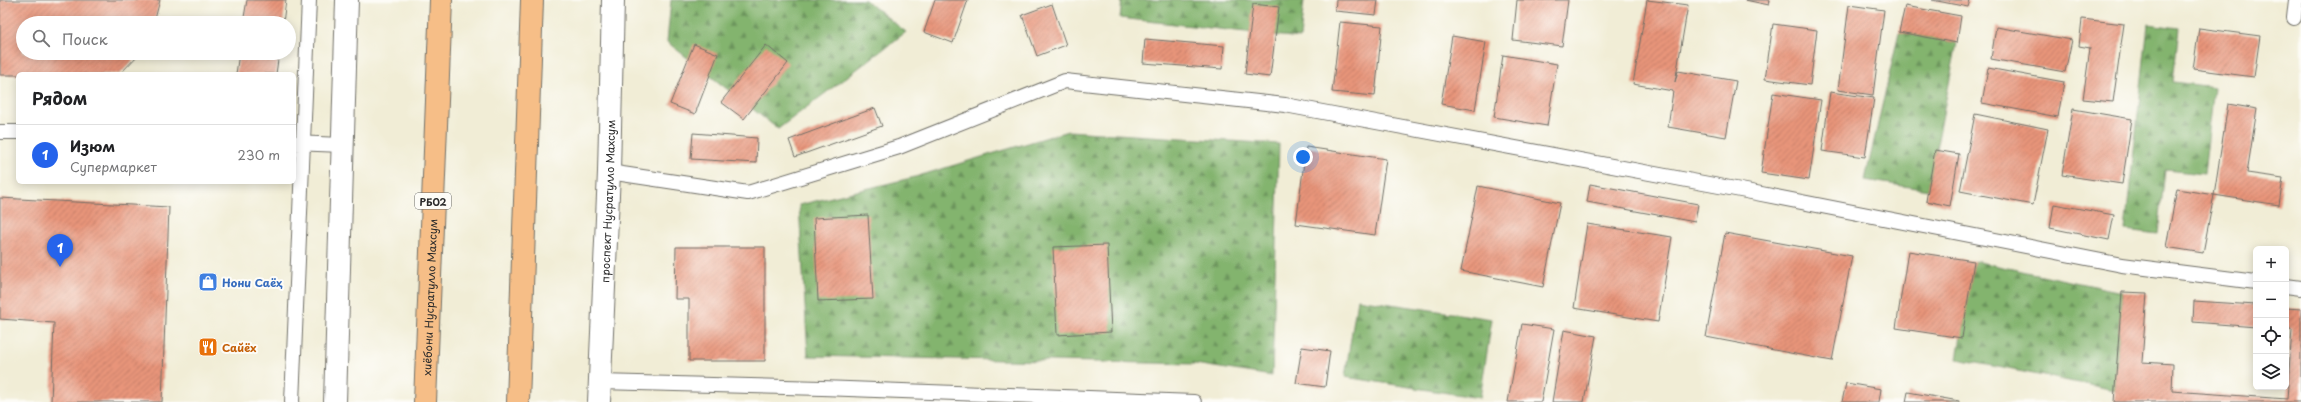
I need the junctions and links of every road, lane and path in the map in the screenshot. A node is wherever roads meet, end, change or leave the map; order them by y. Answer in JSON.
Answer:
{"nodes":[{"id":1,"x":309,"y":0,"type":"edge"},
{"id":2,"x":347,"y":0,"type":"edge"},
{"id":3,"x":441,"y":0,"type":"edge"},
{"id":4,"x":532,"y":0,"type":"edge"},
{"id":5,"x":613,"y":0,"type":"edge"},
{"id":6,"x":2296,"y":0,"type":"edge"},
{"id":7,"x":2294,"y":18,"type":"dead end"},
{"id":8,"x":0,"y":132,"type":"edge"},
{"id":9,"x":16,"y":132,"type":"edge"},
{"id":10,"x":298,"y":143,"type":"edge"},
{"id":11,"x":342,"y":145,"type":"junction"},
{"id":12,"x":609,"y":172,"type":"junction"},
{"id":13,"x":2253,"y":282,"type":"edge"},
{"id":14,"x":2289,"y":286,"type":"edge"},
{"id":15,"x":2301,"y":288,"type":"edge"},
{"id":16,"x":600,"y":392,"type":"edge"},
{"id":17,"x":292,"y":402,"type":"edge"},
{"id":18,"x":335,"y":402,"type":"edge"},
{"id":19,"x":425,"y":402,"type":"edge"},
{"id":20,"x":518,"y":402,"type":"edge"},
{"id":21,"x":1194,"y":402,"type":"edge"}],
"edges":[{"from":1,"to":10,"type":"lane"},
{"from":2,"to":11,"type":"street"},
{"from":3,"to":19,"type":"highway","name":"хиёбони Нусратулло Махсум","number":"РБ02"},
{"from":4,"to":20,"type":"highway"},
{"from":5,"to":12,"type":"street","name":"проспект Нусратулло Махсум"},
{"from":6,"to":7,"type":"lane"},
{"from":8,"to":9,"type":"lane"},
{"from":10,"to":11,"type":"lane"},
{"from":10,"to":17,"type":"lane"},
{"from":11,"to":18,"type":"street"},
{"from":12,"to":13,"type":"lane"},
{"from":12,"to":16,"type":"street","name":"проспект Нусратулло Махсум"},
{"from":14,"to":15,"type":"lane"},
{"from":16,"to":21,"type":"lane"}]}
